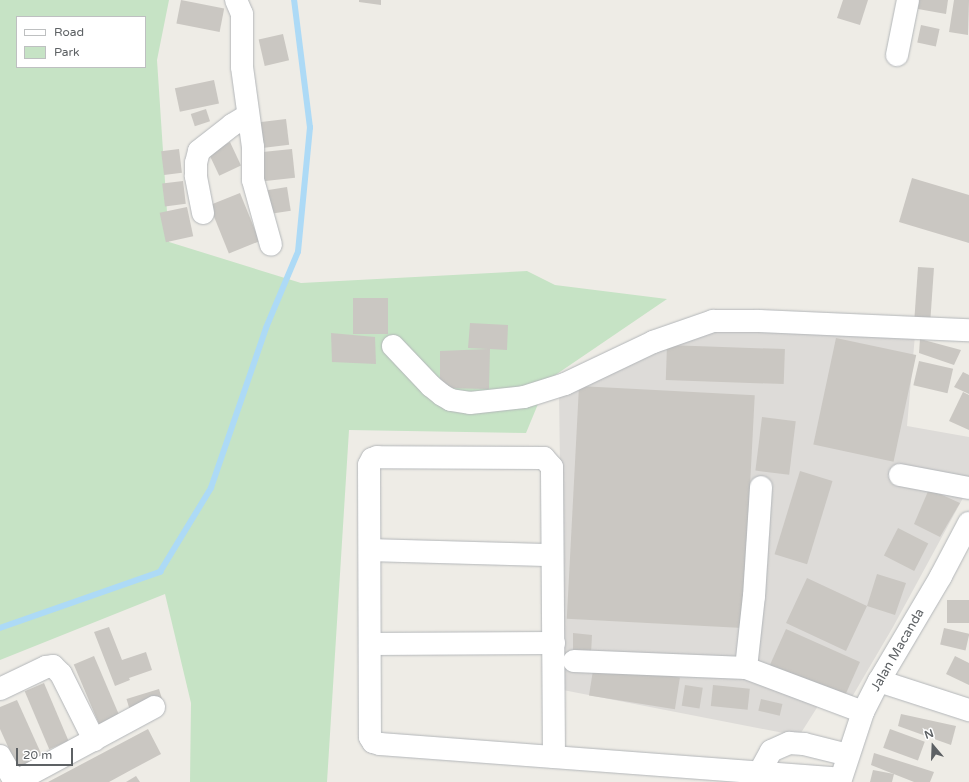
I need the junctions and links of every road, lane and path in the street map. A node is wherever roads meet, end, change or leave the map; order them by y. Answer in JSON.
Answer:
{"nodes":[{"id":1,"x":236,"y":0,"type":"edge"},
{"id":2,"x":908,"y":0,"type":"edge"},
{"id":3,"x":897,"y":55,"type":"dead end"},
{"id":4,"x":248,"y":116,"type":"junction"},
{"id":5,"x":203,"y":213,"type":"dead end"},
{"id":6,"x":271,"y":245,"type":"dead end"},
{"id":7,"x":969,"y":330,"type":"edge"},
{"id":8,"x":393,"y":346,"type":"dead end"},
{"id":9,"x":900,"y":475,"type":"dead end"},
{"id":10,"x":761,"y":487,"type":"dead end"},
{"id":11,"x":969,"y":488,"type":"edge"},
{"id":12,"x":969,"y":523,"type":"edge"},
{"id":13,"x":370,"y":550,"type":"junction"},
{"id":14,"x":552,"y":555,"type":"junction"},
{"id":15,"x":554,"y":643,"type":"junction"},
{"id":16,"x":370,"y":644,"type":"junction"},
{"id":17,"x":574,"y":661,"type":"dead end"},
{"id":18,"x":746,"y":668,"type":"junction"},
{"id":19,"x":879,"y":680,"type":"junction"},
{"id":20,"x":0,"y":689,"type":"edge"},
{"id":21,"x":154,"y":707,"type":"dead end"},
{"id":22,"x":969,"y":710,"type":"edge"},
{"id":23,"x":863,"y":712,"type":"junction"},
{"id":24,"x":94,"y":740,"type":"junction"},
{"id":25,"x":848,"y":755,"type":"junction"},
{"id":26,"x":0,"y":756,"type":"edge"},
{"id":27,"x":554,"y":757,"type":"junction"},
{"id":28,"x":760,"y":773,"type":"junction"},
{"id":29,"x":840,"y":780,"type":"edge"},
{"id":30,"x":15,"y":782,"type":"edge"}],
"edges":[{"from":1,"to":4,"type":"street"},
{"from":2,"to":3,"type":"street"},
{"from":4,"to":5,"type":"street"},
{"from":4,"to":6,"type":"street"},
{"from":7,"to":8,"type":"street"},
{"from":9,"to":11,"type":"street"},
{"from":10,"to":18,"type":"street"},
{"from":12,"to":19,"type":"street","name":"Jalan Macanda"},
{"from":13,"to":14,"type":"street"},
{"from":13,"to":14,"type":"street"},
{"from":13,"to":16,"type":"street"},
{"from":14,"to":15,"type":"street"},
{"from":15,"to":16,"type":"street"},
{"from":15,"to":27,"type":"street"},
{"from":16,"to":27,"type":"street"},
{"from":17,"to":18,"type":"street"},
{"from":18,"to":23,"type":"street"},
{"from":19,"to":22,"type":"street"},
{"from":19,"to":23,"type":"street","name":"Jalan Macanda"},
{"from":20,"to":24,"type":"street"},
{"from":21,"to":24,"type":"street"},
{"from":23,"to":25,"type":"street","name":"Jalan Macanda"},
{"from":24,"to":30,"type":"street"},
{"from":25,"to":28,"type":"street"},
{"from":25,"to":29,"type":"street","name":"Jalan Macanda"},
{"from":26,"to":30,"type":"street"},
{"from":27,"to":28,"type":"street"},
{"from":28,"to":29,"type":"street"}]}
